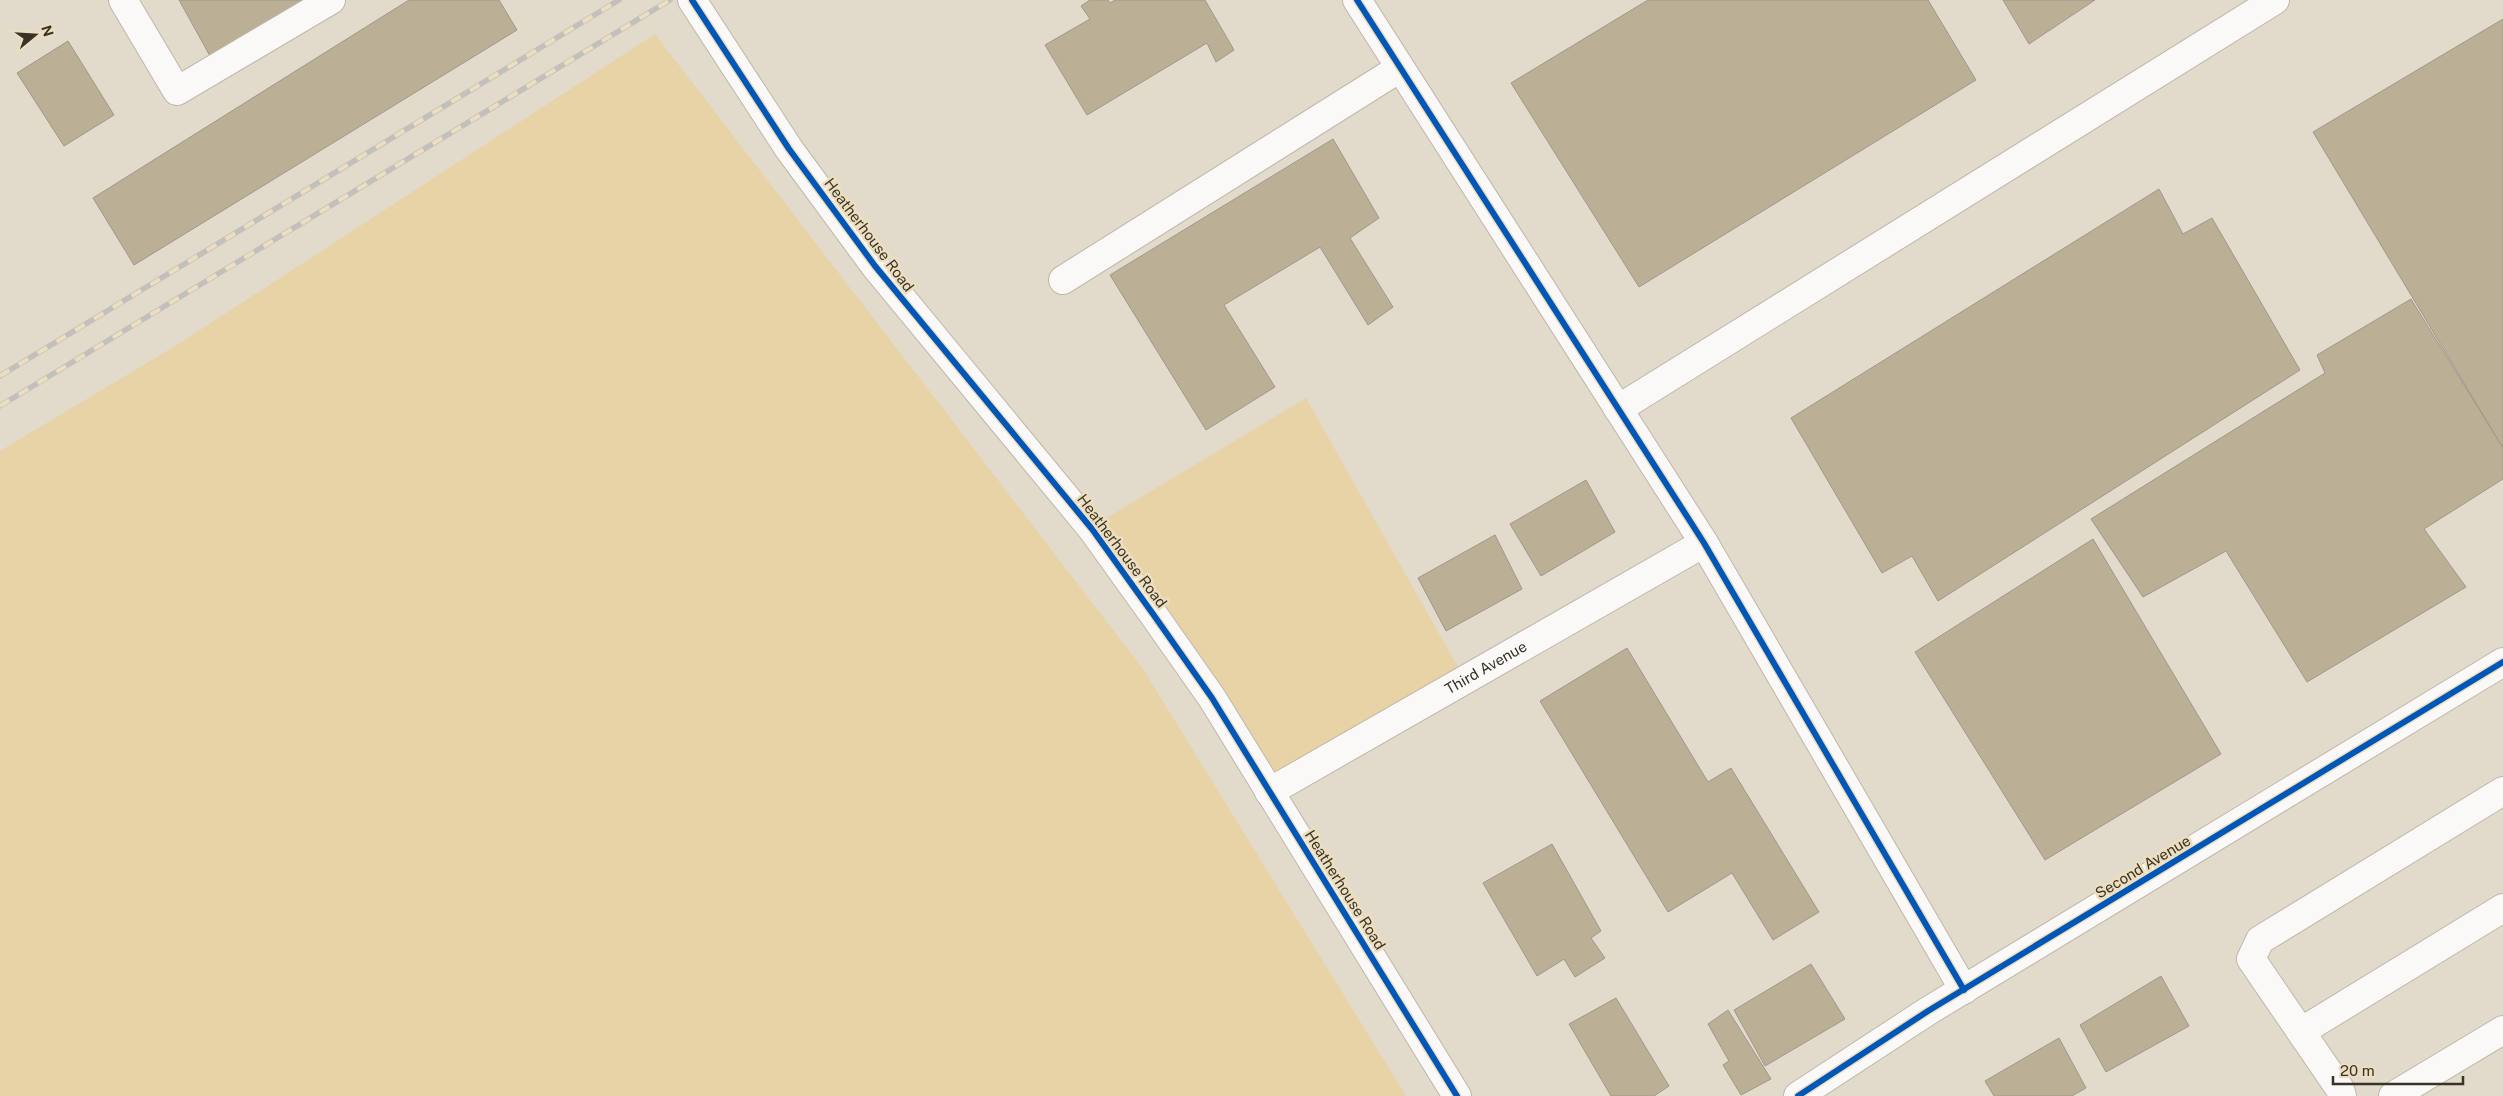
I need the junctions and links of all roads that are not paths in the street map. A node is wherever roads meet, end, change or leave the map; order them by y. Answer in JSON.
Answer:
{"nodes":[{"id":1,"x":123,"y":0,"type":"edge"},
{"id":2,"x":331,"y":0,"type":"edge"},
{"id":3,"x":692,"y":0,"type":"edge"},
{"id":4,"x":1357,"y":0,"type":"edge"},
{"id":5,"x":2275,"y":0,"type":"edge"},
{"id":6,"x":1400,"y":68,"type":"junction"},
{"id":7,"x":1063,"y":280,"type":"dead end"},
{"id":8,"x":1618,"y":409,"type":"junction"},
{"id":9,"x":1704,"y":543,"type":"junction"},
{"id":10,"x":2503,"y":662,"type":"edge"},
{"id":11,"x":2503,"y":791,"type":"edge"},
{"id":12,"x":1269,"y":792,"type":"junction"},
{"id":13,"x":2503,"y":908,"type":"edge"},
{"id":14,"x":1964,"y":990,"type":"junction"},
{"id":15,"x":2503,"y":1030,"type":"edge"},
{"id":16,"x":2302,"y":1032,"type":"junction"},
{"id":17,"x":1457,"y":1096,"type":"edge"},
{"id":18,"x":1798,"y":1096,"type":"edge"},
{"id":19,"x":2342,"y":1096,"type":"edge"},
{"id":20,"x":2393,"y":1096,"type":"edge"}],
"edges":[{"from":1,"to":2,"type":"street"},
{"from":3,"to":12,"type":"street","name":"Heatherhouse Road"},
{"from":4,"to":6,"type":"street"},
{"from":5,"to":8,"type":"street"},
{"from":6,"to":7,"type":"street"},
{"from":6,"to":8,"type":"street"},
{"from":8,"to":9,"type":"street"},
{"from":9,"to":12,"type":"street","name":"Third Avenue"},
{"from":9,"to":14,"type":"street"},
{"from":10,"to":14,"type":"street","name":"Second Avenue"},
{"from":11,"to":16,"type":"street"},
{"from":12,"to":17,"type":"street","name":"Heatherhouse Road"},
{"from":13,"to":16,"type":"street"},
{"from":14,"to":18,"type":"street","name":"Second Avenue"},
{"from":15,"to":20,"type":"street"},
{"from":16,"to":19,"type":"street"}]}
